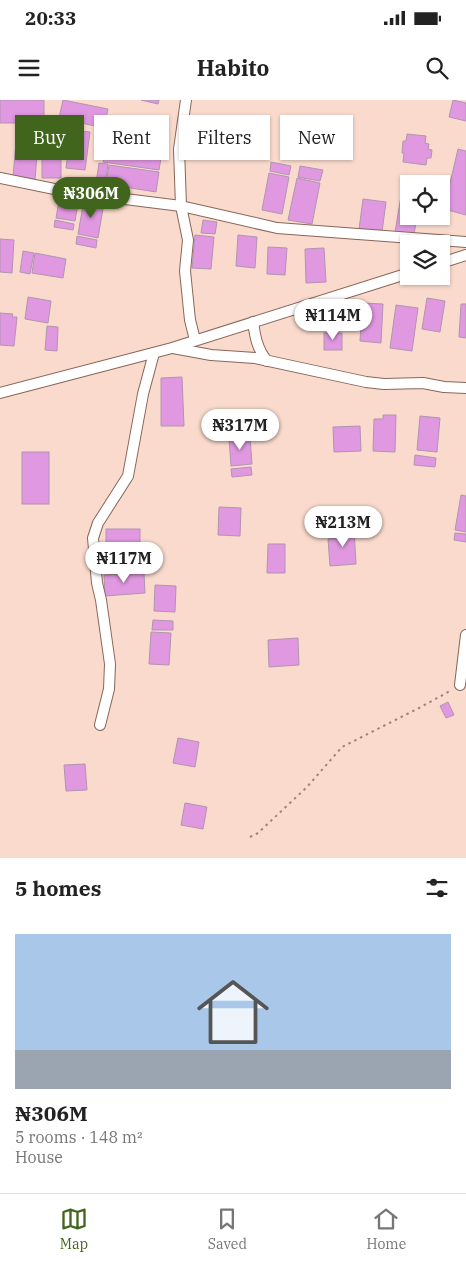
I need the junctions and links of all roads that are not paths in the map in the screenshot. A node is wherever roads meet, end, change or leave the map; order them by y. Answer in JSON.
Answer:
{"nodes":[{"id":1,"x":186,"y":100,"type":"edge"},
{"id":2,"x":0,"y":178,"type":"edge"},
{"id":3,"x":181,"y":206,"type":"junction"},
{"id":4,"x":466,"y":242,"type":"edge"},
{"id":5,"x":466,"y":255,"type":"edge"},
{"id":6,"x":450,"y":260,"type":"edge"},
{"id":7,"x":400,"y":276,"type":"edge"},
{"id":8,"x":253,"y":322,"type":"junction"},
{"id":9,"x":195,"y":340,"type":"junction"},
{"id":10,"x":172,"y":348,"type":"junction"},
{"id":11,"x":154,"y":353,"type":"junction"},
{"id":12,"x":267,"y":360,"type":"junction"},
{"id":13,"x":465,"y":388,"type":"edge"},
{"id":14,"x":0,"y":393,"type":"edge"},
{"id":15,"x":466,"y":635,"type":"edge"},
{"id":16,"x":460,"y":685,"type":"road end"},
{"id":17,"x":100,"y":725,"type":"dead end"}],
"edges":[{"from":1,"to":3,"type":"street"},
{"from":2,"to":3,"type":"street"},
{"from":3,"to":4,"type":"street"},
{"from":3,"to":9,"type":"street"},
{"from":5,"to":6,"type":"street"},
{"from":7,"to":8,"type":"street"},
{"from":8,"to":9,"type":"street"},
{"from":8,"to":12,"type":"street"},
{"from":9,"to":10,"type":"street"},
{"from":10,"to":11,"type":"street"},
{"from":10,"to":12,"type":"street"},
{"from":11,"to":14,"type":"street"},
{"from":11,"to":17,"type":"street"},
{"from":12,"to":13,"type":"street"},
{"from":15,"to":16,"type":"street"}]}
